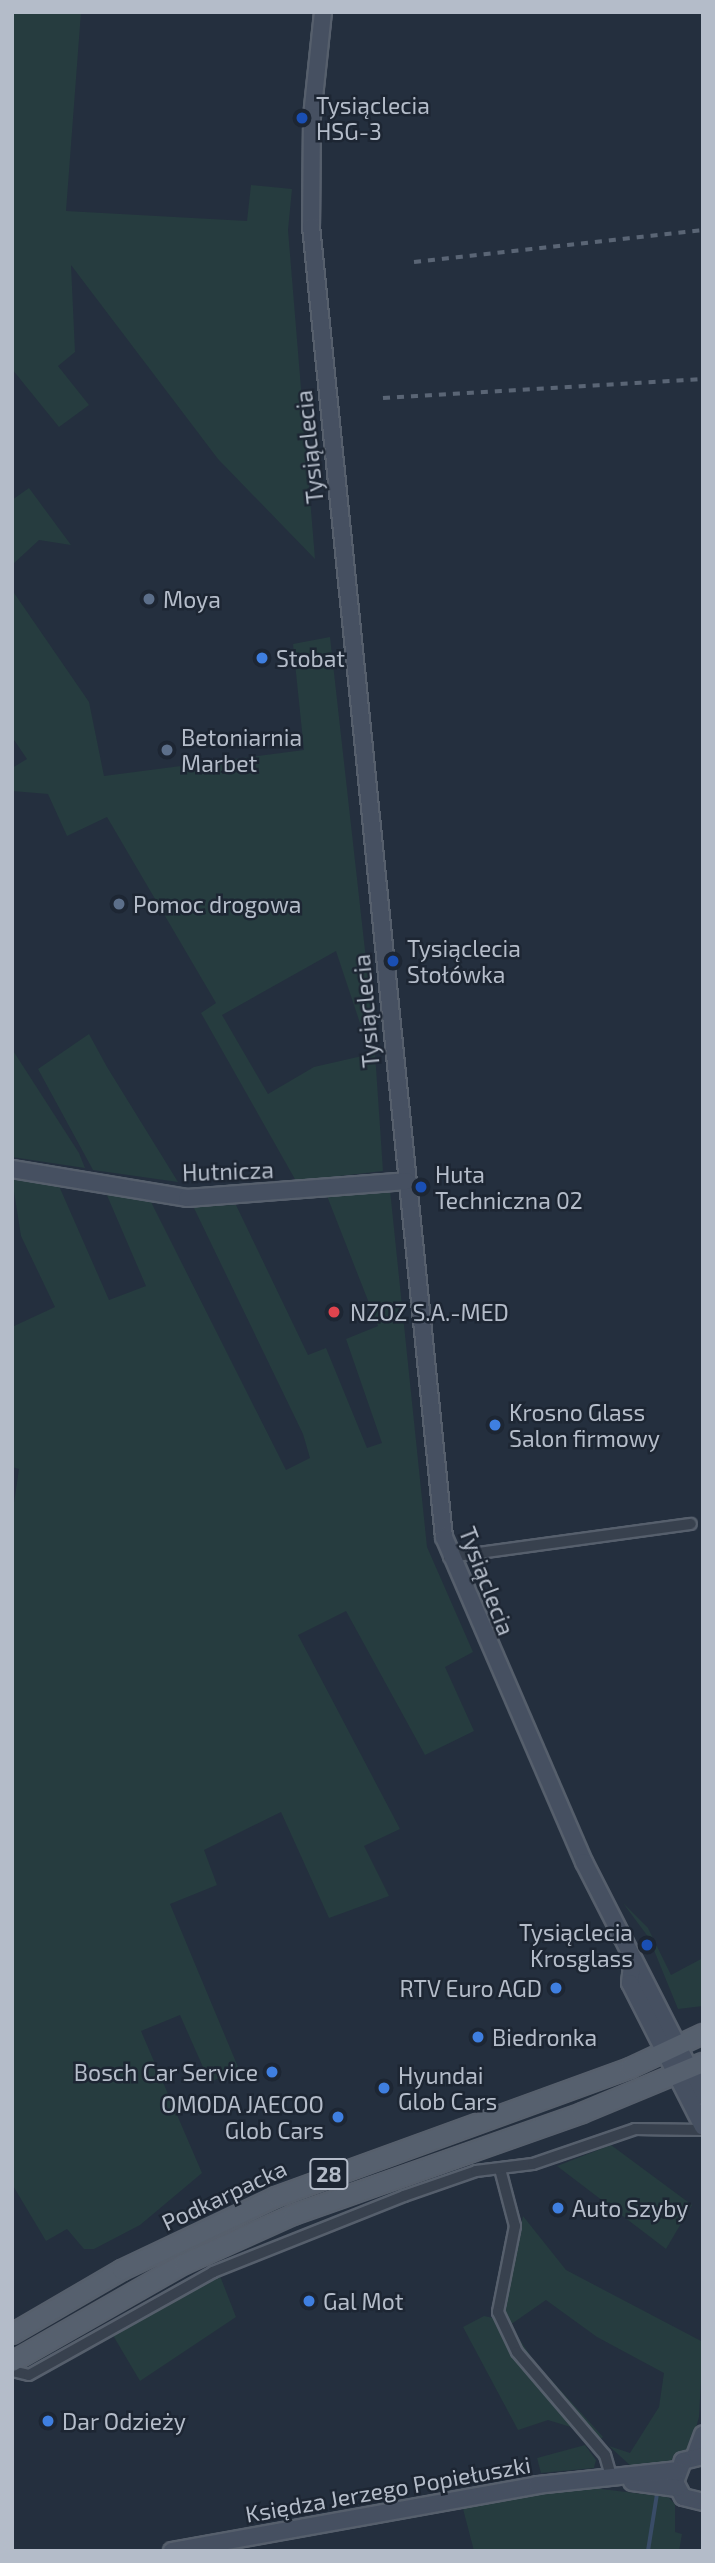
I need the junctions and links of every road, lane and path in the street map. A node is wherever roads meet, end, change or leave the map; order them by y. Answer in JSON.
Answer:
{"nodes":[{"id":1,"x":323,"y":12,"type":"edge"},
{"id":2,"x":12,"y":1169,"type":"edge"},
{"id":3,"x":406,"y":1181,"type":"junction"},
{"id":4,"x":691,"y":1524,"type":"dead end"},
{"id":5,"x":449,"y":1557,"type":"junction"},
{"id":6,"x":703,"y":2034,"type":"edge"},
{"id":7,"x":671,"y":2051,"type":"junction"},
{"id":8,"x":689,"y":2069,"type":"edge"},
{"id":9,"x":703,"y":2096,"type":"edge"},
{"id":10,"x":703,"y":2129,"type":"edge"},
{"id":11,"x":500,"y":2169,"type":"junction"},
{"id":12,"x":12,"y":2334,"type":"edge"},
{"id":13,"x":34,"y":2348,"type":"junction"},
{"id":14,"x":12,"y":2361,"type":"edge"},
{"id":15,"x":41,"y":2368,"type":"junction"},
{"id":16,"x":12,"y":2371,"type":"edge"},
{"id":17,"x":703,"y":2434,"type":"edge"},
{"id":18,"x":699,"y":2456,"type":"edge"},
{"id":19,"x":677,"y":2470,"type":"junction"},
{"id":20,"x":612,"y":2479,"type":"junction"},
{"id":21,"x":677,"y":2488,"type":"junction"},
{"id":22,"x":703,"y":2502,"type":"edge"},
{"id":23,"x":172,"y":2551,"type":"edge"}],
"edges":[{"from":1,"to":3,"type":"street","name":"Tysiąclecia"},
{"from":2,"to":3,"type":"street","name":"Hutnicza"},
{"from":3,"to":5,"type":"street","name":"Tysiąclecia"},
{"from":4,"to":5,"type":"street"},
{"from":5,"to":7,"type":"street","name":"Tysiąclecia"},
{"from":6,"to":7,"type":"main road","name":"Podkarpacka","number":"28"},
{"from":7,"to":8,"type":"street","name":"Tysiąclecia"},
{"from":7,"to":12,"type":"main road","name":"Podkarpacka","number":"28"},
{"from":8,"to":9,"type":"street"},
{"from":8,"to":10,"type":"street"},
{"from":8,"to":13,"type":"main road","name":"Podkarpacka","number":"28"},
{"from":10,"to":11,"type":"street"},
{"from":11,"to":15,"type":"street"},
{"from":11,"to":20,"type":"street"},
{"from":13,"to":14,"type":"main road","name":"Podkarpacka","number":"28"},
{"from":13,"to":15,"type":"street"},
{"from":15,"to":16,"type":"street"},
{"from":17,"to":18,"type":"street"},
{"from":18,"to":19,"type":"street"},
{"from":19,"to":20,"type":"street","name":"Księdza Jerzego Popiełuszki"},
{"from":19,"to":21,"type":"street"},
{"from":20,"to":21,"type":"street","name":"Księdza Jerzego Popiełuszki"},
{"from":20,"to":23,"type":"street","name":"Księdza Jerzego Popiełuszki"},
{"from":21,"to":22,"type":"street"}]}
